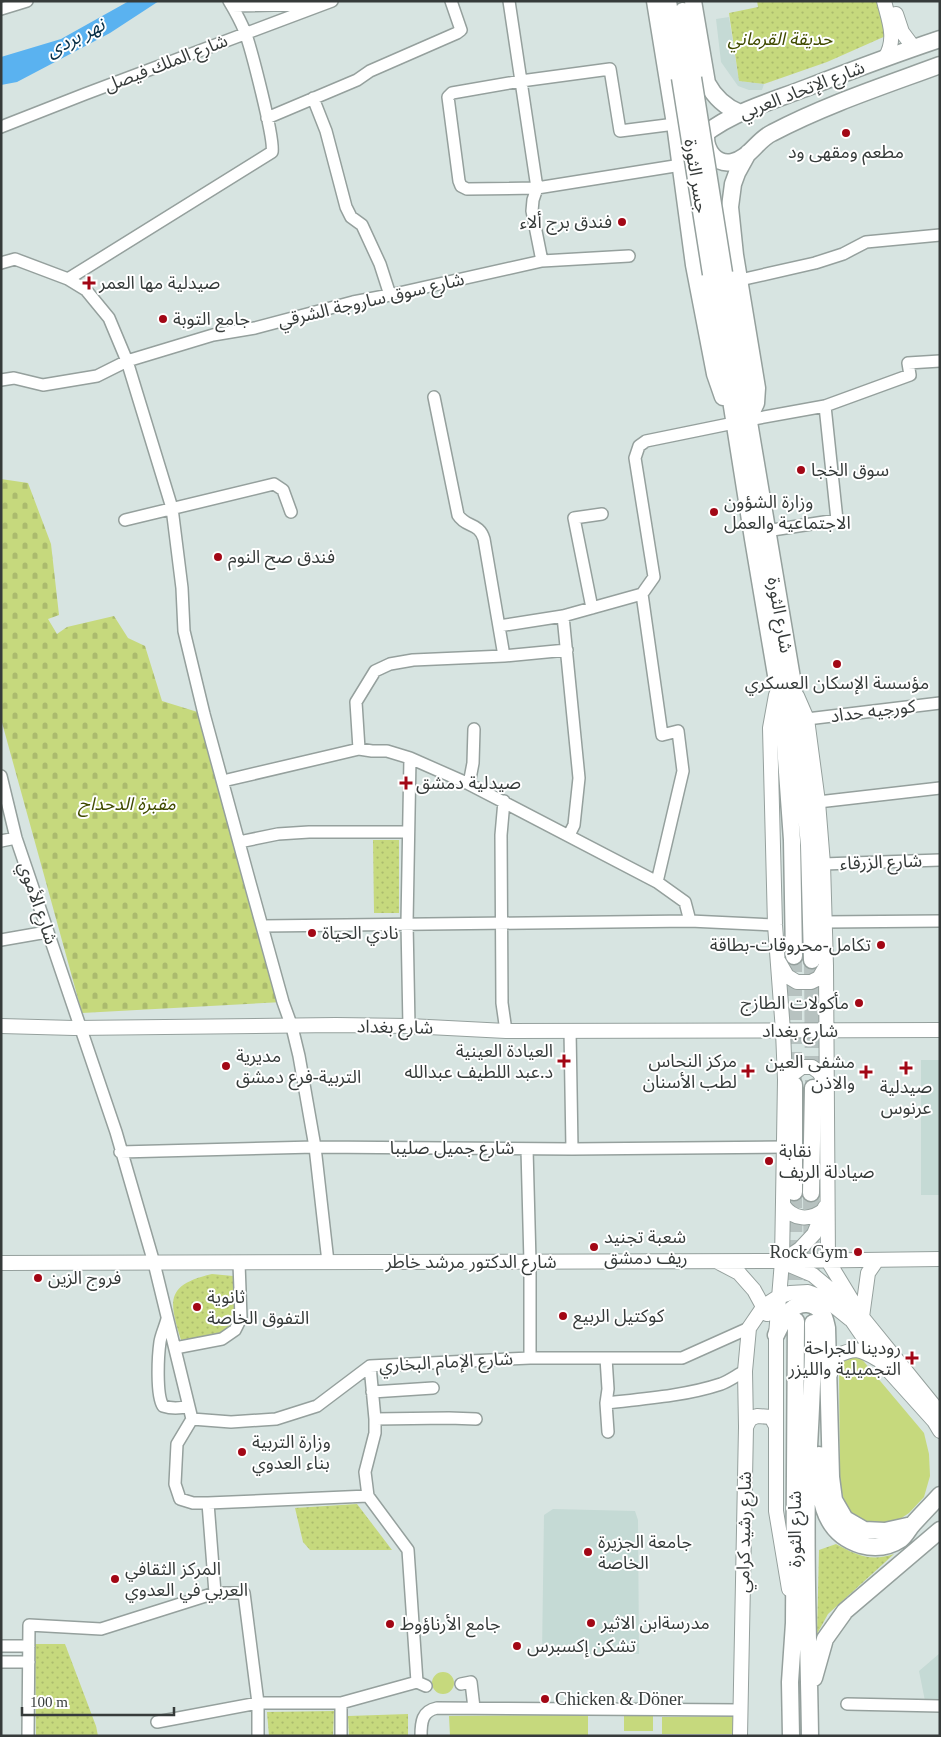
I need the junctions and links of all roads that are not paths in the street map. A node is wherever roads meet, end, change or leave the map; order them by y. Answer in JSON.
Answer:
{"nodes":[{"id":1,"x":28,"y":1,"type":"edge"},
{"id":2,"x":451,"y":1,"type":"edge"},
{"id":3,"x":509,"y":1,"type":"edge"},
{"id":4,"x":655,"y":1,"type":"edge"},
{"id":5,"x":668,"y":1,"type":"edge"},
{"id":6,"x":682,"y":1,"type":"edge"},
{"id":7,"x":693,"y":1,"type":"edge"},
{"id":8,"x":884,"y":1,"type":"edge"},
{"id":9,"x":893,"y":1,"type":"edge"},
{"id":10,"x":231,"y":3,"type":"edge"},
{"id":11,"x":328,"y":3,"type":"edge"},
{"id":12,"x":1,"y":9,"type":"edge"},
{"id":13,"x":245,"y":33,"type":"junction"},
{"id":14,"x":940,"y":39,"type":"edge"},
{"id":15,"x":914,"y":48,"type":"junction"},
{"id":16,"x":885,"y":58,"type":"junction"},
{"id":17,"x":940,"y":65,"type":"edge"},
{"id":18,"x":521,"y":80,"type":"junction"},
{"id":19,"x":687,"y":80,"type":"junction"},
{"id":20,"x":313,"y":98,"type":"junction"},
{"id":21,"x":740,"y":113,"type":"junction"},
{"id":22,"x":267,"y":118,"type":"junction"},
{"id":23,"x":675,"y":124,"type":"junction"},
{"id":24,"x":1,"y":127,"type":"edge"},
{"id":25,"x":709,"y":130,"type":"junction"},
{"id":26,"x":748,"y":153,"type":"junction"},
{"id":27,"x":681,"y":165,"type":"junction"},
{"id":28,"x":537,"y":188,"type":"junction"},
{"id":29,"x":730,"y":206,"type":"junction"},
{"id":30,"x":687,"y":216,"type":"junction"},
{"id":31,"x":940,"y":236,"type":"edge"},
{"id":32,"x":735,"y":255,"type":"junction"},
{"id":33,"x":629,"y":256,"type":"dead end"},
{"id":34,"x":542,"y":261,"type":"junction"},
{"id":35,"x":1,"y":263,"type":"edge"},
{"id":36,"x":694,"y":265,"type":"junction"},
{"id":37,"x":718,"y":274,"type":"joint"},
{"id":38,"x":68,"y":279,"type":"junction"},
{"id":39,"x":740,"y":280,"type":"junction"},
{"id":40,"x":390,"y":295,"type":"junction"},
{"id":41,"x":940,"y":360,"type":"edge"},
{"id":42,"x":127,"y":361,"type":"junction"},
{"id":43,"x":1,"y":380,"type":"edge"},
{"id":44,"x":434,"y":397,"type":"dead end"},
{"id":45,"x":826,"y":406,"type":"junction"},
{"id":46,"x":739,"y":419,"type":"junction"},
{"id":47,"x":172,"y":508,"type":"junction"},
{"id":48,"x":291,"y":512,"type":"dead end"},
{"id":49,"x":602,"y":514,"type":"dead end"},
{"id":50,"x":125,"y":520,"type":"dead end"},
{"id":51,"x":766,"y":531,"type":"junction"},
{"id":52,"x":642,"y":594,"type":"junction"},
{"id":53,"x":592,"y":608,"type":"junction"},
{"id":54,"x":563,"y":616,"type":"junction"},
{"id":55,"x":499,"y":626,"type":"junction"},
{"id":56,"x":566,"y":650,"type":"junction"},
{"id":57,"x":504,"y":656,"type":"junction"},
{"id":58,"x":785,"y":686,"type":"junction"},
{"id":59,"x":940,"y":703,"type":"edge"},
{"id":60,"x":807,"y":719,"type":"junction"},
{"id":61,"x":474,"y":730,"type":"dead end"},
{"id":62,"x":359,"y":749,"type":"junction"},
{"id":63,"x":410,"y":758,"type":"junction"},
{"id":64,"x":1,"y":776,"type":"edge"},
{"id":65,"x":223,"y":781,"type":"junction"},
{"id":66,"x":469,"y":784,"type":"junction"},
{"id":67,"x":940,"y":788,"type":"edge"},
{"id":68,"x":504,"y":801,"type":"junction"},
{"id":69,"x":818,"y":802,"type":"junction"},
{"id":70,"x":408,"y":832,"type":"junction"},
{"id":71,"x":569,"y":835,"type":"junction"},
{"id":72,"x":16,"y":838,"type":"junction"},
{"id":73,"x":1,"y":841,"type":"edge"},
{"id":74,"x":239,"y":842,"type":"junction"},
{"id":75,"x":940,"y":860,"type":"edge"},
{"id":76,"x":822,"y":864,"type":"junction"},
{"id":77,"x":657,"y":882,"type":"junction"},
{"id":78,"x":690,"y":921,"type":"junction"},
{"id":79,"x":940,"y":921,"type":"edge"},
{"id":80,"x":824,"y":922,"type":"junction"},
{"id":81,"x":407,"y":924,"type":"junction"},
{"id":82,"x":502,"y":924,"type":"junction"},
{"id":83,"x":775,"y":925,"type":"junction"},
{"id":84,"x":263,"y":926,"type":"junction"},
{"id":85,"x":48,"y":932,"type":"junction"},
{"id":86,"x":1,"y":940,"type":"edge"},
{"id":87,"x":794,"y":956,"type":"tunnel mouth"},
{"id":88,"x":778,"y":962,"type":"junction"},
{"id":89,"x":819,"y":963,"type":"junction"},
{"id":90,"x":1,"y":1026,"type":"edge"},
{"id":91,"x":409,"y":1026,"type":"junction"},
{"id":92,"x":292,"y":1027,"type":"junction"},
{"id":93,"x":81,"y":1028,"type":"junction"},
{"id":94,"x":506,"y":1030,"type":"junction"},
{"id":95,"x":570,"y":1030,"type":"junction"},
{"id":96,"x":783,"y":1030,"type":"junction"},
{"id":97,"x":940,"y":1030,"type":"edge"},
{"id":98,"x":826,"y":1031,"type":"junction"},
{"id":99,"x":790,"y":1083,"type":"junction"},
{"id":100,"x":819,"y":1086,"type":"junction"},
{"id":101,"x":315,"y":1147,"type":"junction"},
{"id":102,"x":784,"y":1148,"type":"junction"},
{"id":103,"x":527,"y":1149,"type":"junction"},
{"id":104,"x":572,"y":1149,"type":"junction"},
{"id":105,"x":120,"y":1152,"type":"junction"},
{"id":106,"x":794,"y":1192,"type":"tunnel mouth"},
{"id":107,"x":812,"y":1193,"type":"tunnel mouth"},
{"id":108,"x":783,"y":1206,"type":"junction"},
{"id":109,"x":826,"y":1206,"type":"junction"},
{"id":110,"x":940,"y":1259,"type":"edge"},
{"id":111,"x":877,"y":1260,"type":"junction"},
{"id":112,"x":782,"y":1261,"type":"junction"},
{"id":113,"x":828,"y":1261,"type":"junction"},
{"id":114,"x":328,"y":1262,"type":"junction"},
{"id":115,"x":530,"y":1262,"type":"junction"},
{"id":116,"x":718,"y":1262,"type":"junction"},
{"id":117,"x":1,"y":1263,"type":"edge"},
{"id":118,"x":154,"y":1263,"type":"junction"},
{"id":119,"x":239,"y":1263,"type":"junction"},
{"id":120,"x":778,"y":1297,"type":"junction"},
{"id":121,"x":764,"y":1306,"type":"junction"},
{"id":122,"x":856,"y":1318,"type":"junction"},
{"id":123,"x":167,"y":1319,"type":"junction"},
{"id":124,"x":796,"y":1321,"type":"tunnel mouth"},
{"id":125,"x":812,"y":1323,"type":"tunnel mouth"},
{"id":126,"x":749,"y":1328,"type":"junction"},
{"id":127,"x":776,"y":1335,"type":"junction"},
{"id":128,"x":175,"y":1348,"type":"junction"},
{"id":129,"x":530,"y":1358,"type":"junction"},
{"id":130,"x":606,"y":1358,"type":"junction"},
{"id":131,"x":813,"y":1358,"type":"junction"},
{"id":132,"x":879,"y":1360,"type":"junction"},
{"id":133,"x":370,"y":1366,"type":"junction"},
{"id":134,"x":745,"y":1372,"type":"junction"},
{"id":135,"x":829,"y":1378,"type":"junction"},
{"id":136,"x":433,"y":1388,"type":"dead end"},
{"id":137,"x":372,"y":1392,"type":"junction"},
{"id":138,"x":606,"y":1403,"type":"junction"},
{"id":139,"x":188,"y":1406,"type":"junction"},
{"id":140,"x":940,"y":1413,"type":"edge"},
{"id":141,"x":192,"y":1418,"type":"junction"},
{"id":142,"x":375,"y":1419,"type":"junction"},
{"id":143,"x":476,"y":1419,"type":"dead end"},
{"id":144,"x":776,"y":1426,"type":"junction"},
{"id":145,"x":746,"y":1427,"type":"junction"},
{"id":146,"x":940,"y":1431,"type":"edge"},
{"id":147,"x":608,"y":1432,"type":"dead end"},
{"id":148,"x":940,"y":1495,"type":"edge"},
{"id":149,"x":368,"y":1496,"type":"junction"},
{"id":150,"x":208,"y":1503,"type":"junction"},
{"id":151,"x":940,"y":1530,"type":"edge"},
{"id":152,"x":907,"y":1531,"type":"junction"},
{"id":153,"x":914,"y":1552,"type":"junction"},
{"id":154,"x":215,"y":1593,"type":"junction"},
{"id":155,"x":794,"y":1623,"type":"junction"},
{"id":156,"x":1,"y":1646,"type":"edge"},
{"id":157,"x":29,"y":1646,"type":"junction"},
{"id":158,"x":1,"y":1662,"type":"edge"},
{"id":159,"x":29,"y":1662,"type":"junction"},
{"id":160,"x":462,"y":1684,"type":"dead end"},
{"id":161,"x":810,"y":1693,"type":"junction"},
{"id":162,"x":258,"y":1703,"type":"junction"},
{"id":163,"x":341,"y":1703,"type":"junction"},
{"id":164,"x":847,"y":1704,"type":"dead end"},
{"id":165,"x":940,"y":1706,"type":"edge"},
{"id":166,"x":474,"y":1708,"type":"junction"},
{"id":167,"x":741,"y":1710,"type":"junction"},
{"id":168,"x":157,"y":1722,"type":"dead end"},
{"id":169,"x":28,"y":1736,"type":"edge"},
{"id":170,"x":258,"y":1736,"type":"edge"},
{"id":171,"x":341,"y":1736,"type":"edge"},
{"id":172,"x":421,"y":1736,"type":"edge"},
{"id":173,"x":740,"y":1736,"type":"edge"},
{"id":174,"x":791,"y":1736,"type":"edge"},
{"id":175,"x":810,"y":1736,"type":"edge"}],
"edges":[{"from":1,"to":12,"type":"street"},
{"from":2,"to":20,"type":"street"},
{"from":3,"to":18,"type":"street"},
{"from":4,"to":19,"type":"highway"},
{"from":5,"to":19,"type":"highway"},
{"from":6,"to":19,"type":"highway"},
{"from":7,"to":19,"type":"highway"},
{"from":8,"to":16,"type":"main road"},
{"from":9,"to":15,"type":"main road"},
{"from":10,"to":11,"type":"street"},
{"from":10,"to":13,"type":"street"},
{"from":11,"to":13,"type":"street","name":"شارع الملك فيصل"},
{"from":13,"to":22,"type":"street"},
{"from":13,"to":24,"type":"street","name":"شارع الملك فيصل"},
{"from":14,"to":15,"type":"highway","name":"شارع الإتحاد العربي"},
{"from":15,"to":16,"type":"highway","name":"شارع الإتحاد العربي"},
{"from":16,"to":21,"type":"highway","name":"شارع الإتحاد العربي"},
{"from":17,"to":26,"type":"highway","name":"شارع الإتحاد العربي"},
{"from":18,"to":23,"type":"street"},
{"from":18,"to":28,"type":"street"},
{"from":18,"to":28,"type":"street"},
{"from":19,"to":21,"type":"highway"},
{"from":19,"to":23,"type":"highway"},
{"from":19,"to":37,"type":"highway","name":"جسر الثورة","bridge":true},
{"from":20,"to":22,"type":"street"},
{"from":20,"to":40,"type":"street"},
{"from":21,"to":25,"type":"highway","name":"شارع الإتحاد العربي"},
{"from":22,"to":38,"type":"street"},
{"from":23,"to":27,"type":"highway"},
{"from":25,"to":26,"type":"highway"},
{"from":25,"to":27,"type":"highway","name":"شارع الإتحاد العربي"},
{"from":26,"to":29,"type":"highway"},
{"from":27,"to":28,"type":"street"},
{"from":27,"to":30,"type":"highway"},
{"from":28,"to":34,"type":"street"},
{"from":29,"to":30,"type":"highway"},
{"from":29,"to":32,"type":"highway"},
{"from":30,"to":36,"type":"highway"},
{"from":31,"to":39,"type":"street"},
{"from":32,"to":36,"type":"highway"},
{"from":32,"to":39,"type":"highway"},
{"from":33,"to":34,"type":"street","name":"شارع سوق ساروجة الشرقي"},
{"from":34,"to":40,"type":"street","name":"شارع سوق ساروجة الشرقي"},
{"from":35,"to":38,"type":"street"},
{"from":36,"to":46,"type":"highway"},
{"from":37,"to":46,"type":"highway","name":"شارع الثورة"},
{"from":38,"to":42,"type":"street"},
{"from":39,"to":46,"type":"highway"},
{"from":40,"to":42,"type":"street","name":"شارع سوق ساروجة الشرقي"},
{"from":41,"to":45,"type":"street"},
{"from":42,"to":43,"type":"street","name":"شارع سوق ساروجة الشرقي"},
{"from":42,"to":47,"type":"street"},
{"from":44,"to":55,"type":"street"},
{"from":45,"to":46,"type":"street"},
{"from":45,"to":51,"type":"street"},
{"from":46,"to":51,"type":"highway","name":"شارع الثورة"},
{"from":46,"to":52,"type":"street"},
{"from":46,"to":58,"type":"highway","name":"شارع الثورة"},
{"from":47,"to":48,"type":"street"},
{"from":47,"to":50,"type":"street"},
{"from":47,"to":65,"type":"street"},
{"from":49,"to":53,"type":"street"},
{"from":51,"to":58,"type":"highway","name":"شارع الثورة"},
{"from":52,"to":53,"type":"street"},
{"from":52,"to":77,"type":"street"},
{"from":53,"to":54,"type":"street"},
{"from":54,"to":55,"type":"street"},
{"from":54,"to":56,"type":"street"},
{"from":55,"to":57,"type":"street"},
{"from":56,"to":57,"type":"street"},
{"from":56,"to":71,"type":"street"},
{"from":57,"to":62,"type":"street"},
{"from":58,"to":60,"type":"main road"},
{"from":58,"to":83,"type":"main road"},
{"from":58,"to":87,"type":"highway","name":"شارع الثورة"},
{"from":58,"to":89,"type":"highway","name":"شارع الثورة"},
{"from":59,"to":60,"type":"street","name":"كورجيه حداد"},
{"from":60,"to":69,"type":"main road"},
{"from":61,"to":66,"type":"street"},
{"from":62,"to":63,"type":"street"},
{"from":62,"to":65,"type":"street"},
{"from":63,"to":66,"type":"street"},
{"from":63,"to":70,"type":"street"},
{"from":64,"to":72,"type":"street","name":"شارع الأموي"},
{"from":65,"to":74,"type":"street"},
{"from":66,"to":68,"type":"street"},
{"from":67,"to":69,"type":"street"},
{"from":68,"to":71,"type":"street"},
{"from":68,"to":82,"type":"street"},
{"from":69,"to":76,"type":"main road"},
{"from":70,"to":74,"type":"street"},
{"from":70,"to":81,"type":"street"},
{"from":71,"to":77,"type":"street"},
{"from":72,"to":73,"type":"street"},
{"from":72,"to":85,"type":"street","name":"شارع الأموي"},
{"from":74,"to":84,"type":"street"},
{"from":75,"to":76,"type":"street","name":"شارع الزرقاء"},
{"from":76,"to":80,"type":"main road"},
{"from":77,"to":78,"type":"street"},
{"from":78,"to":82,"type":"street"},
{"from":78,"to":83,"type":"street"},
{"from":79,"to":80,"type":"street"},
{"from":80,"to":89,"type":"main road"},
{"from":81,"to":82,"type":"street"},
{"from":81,"to":84,"type":"street"},
{"from":81,"to":91,"type":"street"},
{"from":82,"to":94,"type":"street"},
{"from":83,"to":88,"type":"main road"},
{"from":84,"to":92,"type":"street"},
{"from":85,"to":86,"type":"street"},
{"from":85,"to":93,"type":"street","name":"شارع الأموي"},
{"from":88,"to":89,"type":"main road"},
{"from":88,"to":96,"type":"main road"},
{"from":89,"to":98,"type":"main road"},
{"from":90,"to":93,"type":"main road","name":"شارع بغداد"},
{"from":91,"to":92,"type":"main road","name":"شارع بغداد"},
{"from":91,"to":94,"type":"main road","name":"شارع بغداد"},
{"from":92,"to":93,"type":"main road","name":"شارع بغداد"},
{"from":92,"to":101,"type":"street"},
{"from":93,"to":105,"type":"street","name":"شارع الأموي"},
{"from":94,"to":95,"type":"main road","name":"شارع بغداد"},
{"from":95,"to":96,"type":"main road","name":"شارع بغداد"},
{"from":95,"to":104,"type":"street"},
{"from":96,"to":98,"type":"main road","name":"شارع بغداد"},
{"from":96,"to":99,"type":"main road"},
{"from":97,"to":98,"type":"main road","name":"شارع بغداد"},
{"from":98,"to":100,"type":"main road"},
{"from":99,"to":100,"type":"main road"},
{"from":99,"to":102,"type":"main road"},
{"from":99,"to":106,"type":"highway"},
{"from":100,"to":107,"type":"highway"},
{"from":100,"to":109,"type":"main road"},
{"from":101,"to":103,"type":"street","name":"شارع جميل صليبا"},
{"from":101,"to":105,"type":"street","name":"شارع جميل صليبا"},
{"from":101,"to":114,"type":"street"},
{"from":102,"to":104,"type":"street","name":"شارع جميل صليبا"},
{"from":102,"to":108,"type":"main road"},
{"from":103,"to":104,"type":"street","name":"شارع جميل صليبا"},
{"from":103,"to":115,"type":"street"},
{"from":105,"to":118,"type":"street","name":"شارع الأموي"},
{"from":108,"to":109,"type":"main road"},
{"from":108,"to":112,"type":"main road"},
{"from":109,"to":112,"type":"main road"},
{"from":109,"to":113,"type":"main road"},
{"from":110,"to":111,"type":"main road","name":"شارع الدكتور مرشد خاطر"},
{"from":111,"to":113,"type":"main road","name":"شارع الدكتور مرشد خاطر"},
{"from":111,"to":122,"type":"main road"},
{"from":112,"to":113,"type":"main road","name":"شارع الدكتور مرشد خاطر"},
{"from":112,"to":116,"type":"main road","name":"شارع الدكتور مرشد خاطر"},
{"from":112,"to":120,"type":"main road"},
{"from":112,"to":122,"type":"main road"},
{"from":113,"to":122,"type":"main road"},
{"from":114,"to":115,"type":"main road","name":"شارع الدكتور مرشد خاطر"},
{"from":114,"to":119,"type":"main road","name":"شارع الدكتور مرشد خاطر"},
{"from":115,"to":116,"type":"main road","name":"شارع الدكتور مرشد خاطر"},
{"from":115,"to":129,"type":"street"},
{"from":116,"to":121,"type":"main road"},
{"from":117,"to":118,"type":"main road","name":"شارع الدكتور مرشد خاطر"},
{"from":118,"to":119,"type":"main road","name":"شارع الدكتور مرشد خاطر"},
{"from":118,"to":123,"type":"street"},
{"from":119,"to":128,"type":"street"},
{"from":120,"to":121,"type":"main road"},
{"from":120,"to":122,"type":"main road"},
{"from":120,"to":127,"type":"main road"},
{"from":121,"to":126,"type":"main road"},
{"from":121,"to":127,"type":"main road"},
{"from":122,"to":132,"type":"main road"},
{"from":122,"to":140,"type":"main road"},
{"from":123,"to":128,"type":"street"},
{"from":123,"to":139,"type":"street"},
{"from":124,"to":155,"type":"highway","name":"شارع الثورة"},
{"from":125,"to":131,"type":"highway","name":"شارع الثورة"},
{"from":126,"to":130,"type":"street","name":"شارع الإمام البخاري"},
{"from":126,"to":134,"type":"main road","name":"شارع رشيد كرامي"},
{"from":127,"to":135,"type":"highway"},
{"from":127,"to":144,"type":"main road"},
{"from":128,"to":139,"type":"street"},
{"from":129,"to":130,"type":"street","name":"شارع الإمام البخاري"},
{"from":129,"to":133,"type":"street","name":"شارع الإمام البخاري"},
{"from":130,"to":138,"type":"street"},
{"from":131,"to":152,"type":"highway"},
{"from":131,"to":161,"type":"highway","name":"شارع الثورة"},
{"from":132,"to":135,"type":"main road"},
{"from":132,"to":146,"type":"main road"},
{"from":133,"to":137,"type":"street"},
{"from":133,"to":141,"type":"street","name":"شارع الإمام البخاري"},
{"from":134,"to":138,"type":"street"},
{"from":134,"to":145,"type":"main road","name":"شارع رشيد كرامي"},
{"from":135,"to":152,"type":"highway"},
{"from":136,"to":137,"type":"street"},
{"from":137,"to":142,"type":"street"},
{"from":138,"to":147,"type":"street"},
{"from":139,"to":141,"type":"street"},
{"from":141,"to":150,"type":"street"},
{"from":142,"to":143,"type":"street"},
{"from":142,"to":149,"type":"street"},
{"from":144,"to":145,"type":"main road"},
{"from":144,"to":155,"type":"main road"},
{"from":145,"to":167,"type":"main road","name":"شارع رشيد كرامي"},
{"from":148,"to":152,"type":"highway"},
{"from":149,"to":150,"type":"street"},
{"from":149,"to":163,"type":"street"},
{"from":150,"to":154,"type":"street"},
{"from":151,"to":153,"type":"highway"},
{"from":152,"to":153,"type":"highway"},
{"from":153,"to":161,"type":"highway"},
{"from":154,"to":157,"type":"street"},
{"from":154,"to":162,"type":"street"},
{"from":155,"to":174,"type":"highway","name":"شارع الثورة"},
{"from":156,"to":157,"type":"street"},
{"from":157,"to":159,"type":"street"},
{"from":158,"to":159,"type":"street"},
{"from":159,"to":169,"type":"street"},
{"from":160,"to":166,"type":"street"},
{"from":161,"to":175,"type":"highway","name":"شارع الثورة"},
{"from":162,"to":163,"type":"street"},
{"from":162,"to":168,"type":"street"},
{"from":162,"to":170,"type":"street"},
{"from":163,"to":171,"type":"street"},
{"from":164,"to":165,"type":"street"},
{"from":166,"to":167,"type":"street"},
{"from":166,"to":172,"type":"street"},
{"from":167,"to":173,"type":"main road","name":"شارع رشيد كرامي"}]}
